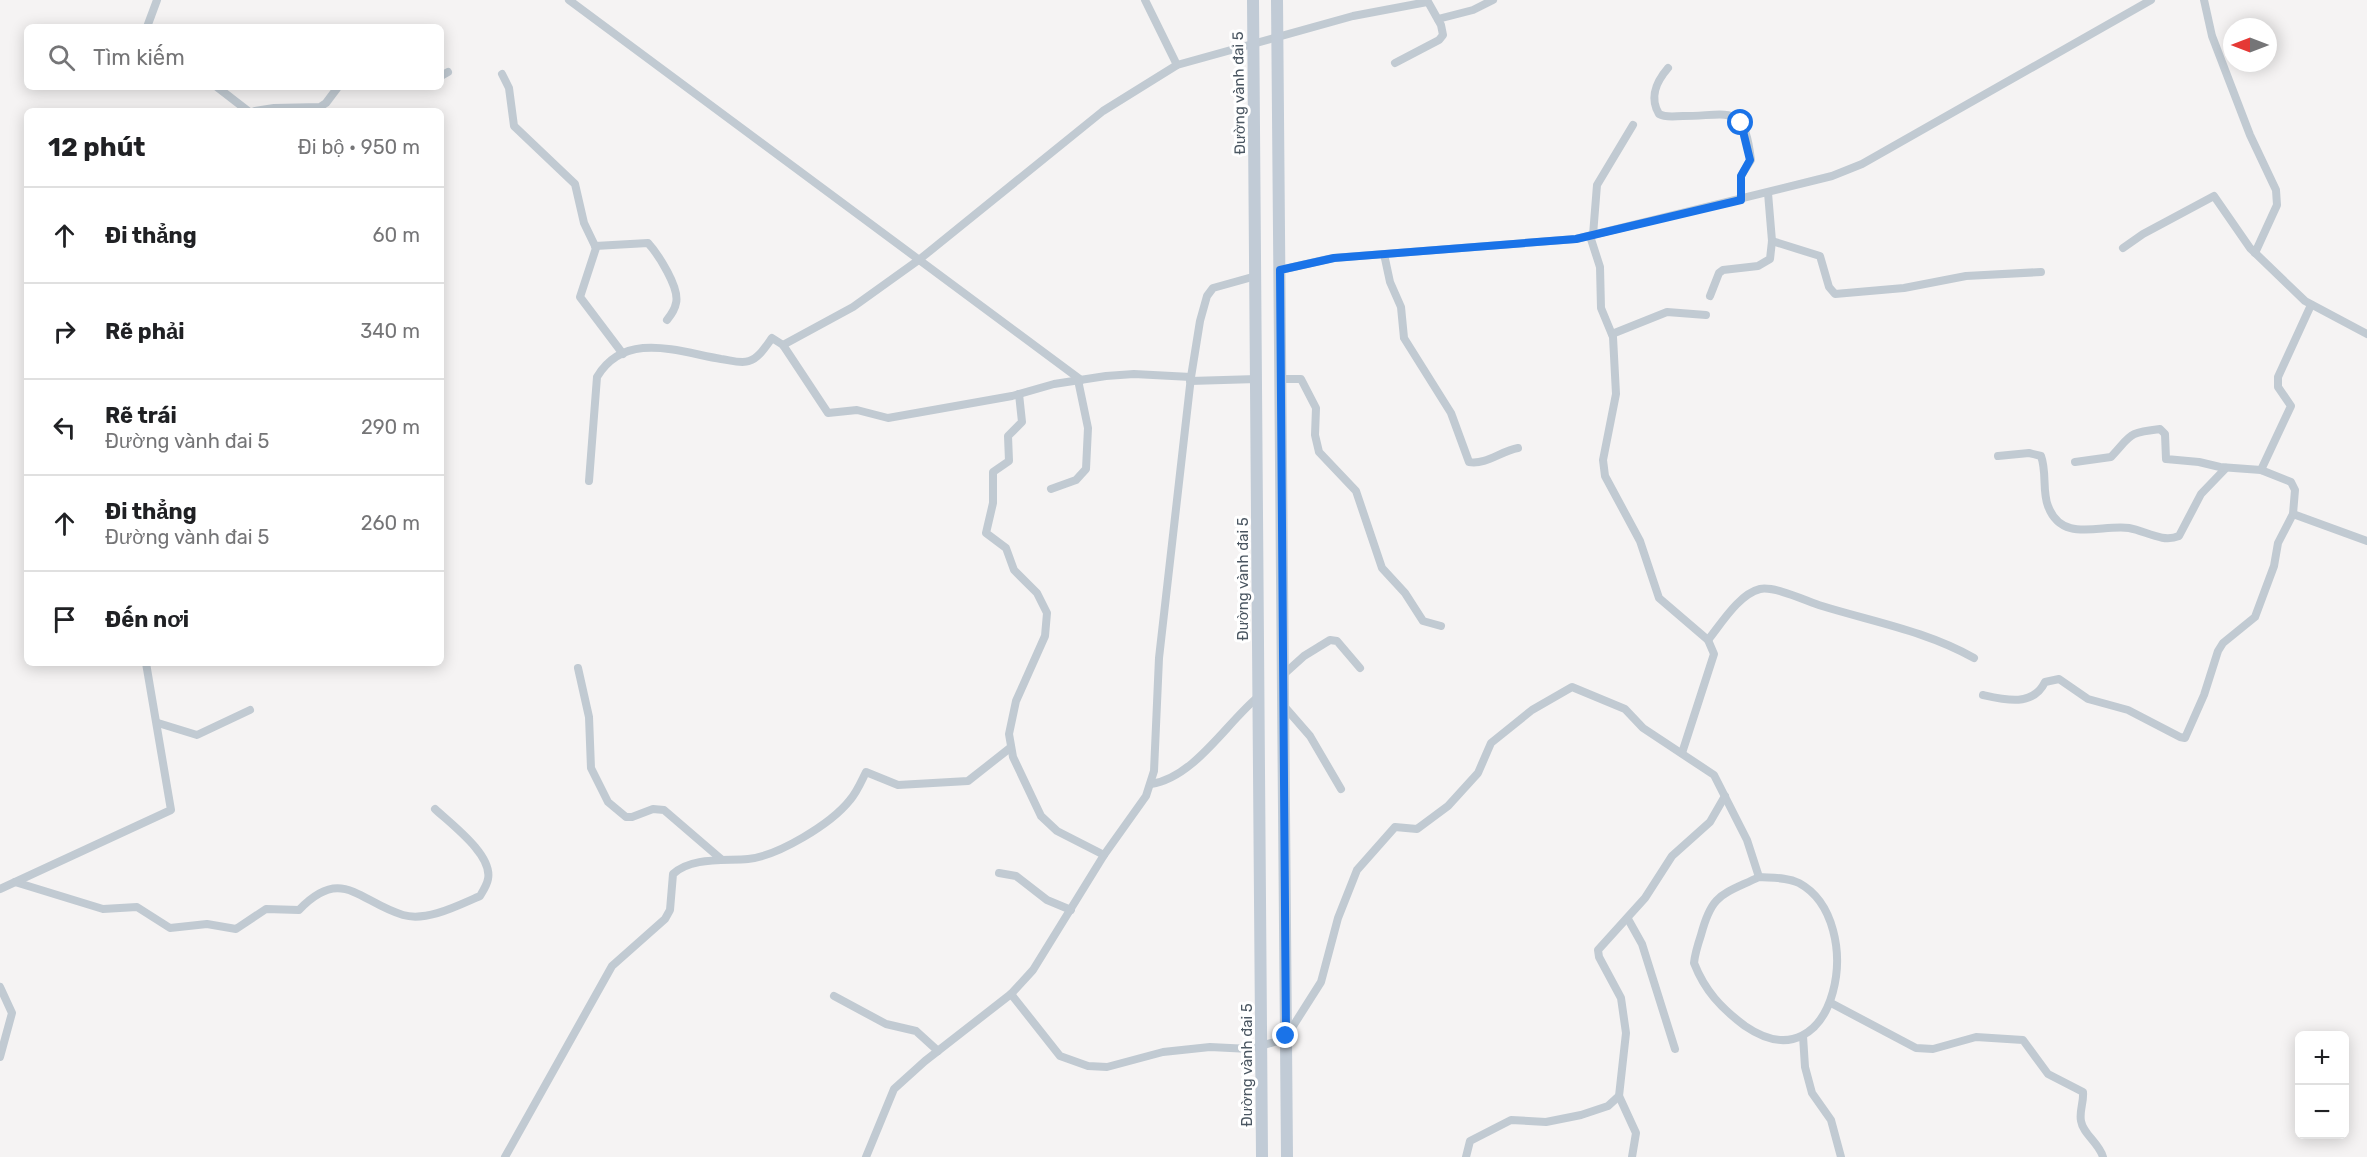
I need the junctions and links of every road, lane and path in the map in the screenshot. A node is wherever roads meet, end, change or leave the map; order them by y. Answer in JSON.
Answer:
{"nodes":[{"id":1,"x":157,"y":0,"type":"edge"},
{"id":2,"x":568,"y":0,"type":"edge"},
{"id":3,"x":1145,"y":0,"type":"edge"},
{"id":4,"x":1253,"y":0,"type":"edge"},
{"id":5,"x":1277,"y":0,"type":"edge"},
{"id":6,"x":1493,"y":0,"type":"edge"},
{"id":7,"x":2151,"y":0,"type":"edge"},
{"id":8,"x":2204,"y":0,"type":"edge"},
{"id":9,"x":1427,"y":1,"type":"edge"},
{"id":10,"x":1438,"y":19,"type":"junction"},
{"id":11,"x":148,"y":24,"type":"edge"},
{"id":12,"x":1277,"y":36,"type":"junction"},
{"id":13,"x":1253,"y":42,"type":"junction"},
{"id":14,"x":1395,"y":63,"type":"dead end"},
{"id":15,"x":1178,"y":65,"type":"junction"},
{"id":16,"x":1668,"y":68,"type":"dead end"},
{"id":17,"x":502,"y":74,"type":"dead end"},
{"id":18,"x":220,"y":90,"type":"edge"},
{"id":19,"x":336,"y":90,"type":"edge"},
{"id":20,"x":244,"y":108,"type":"edge"},
{"id":21,"x":274,"y":108,"type":"edge"},
{"id":22,"x":1633,"y":125,"type":"dead end"},
{"id":23,"x":1768,"y":193,"type":"junction"},
{"id":24,"x":1741,"y":200,"type":"junction"},
{"id":25,"x":1591,"y":236,"type":"junction"},
{"id":26,"x":1772,"y":241,"type":"junction"},
{"id":27,"x":595,"y":246,"type":"junction"},
{"id":28,"x":2123,"y":248,"type":"dead end"},
{"id":29,"x":2255,"y":253,"type":"junction"},
{"id":30,"x":1384,"y":254,"type":"junction"},
{"id":31,"x":920,"y":259,"type":"junction"},
{"id":32,"x":1280,"y":270,"type":"junction"},
{"id":33,"x":2041,"y":272,"type":"dead end"},
{"id":34,"x":1256,"y":276,"type":"junction"},
{"id":35,"x":1710,"y":296,"type":"dead end"},
{"id":36,"x":2311,"y":305,"type":"junction"},
{"id":37,"x":1706,"y":315,"type":"dead end"},
{"id":38,"x":667,"y":320,"type":"dead end"},
{"id":39,"x":1612,"y":334,"type":"junction"},
{"id":40,"x":2367,"y":334,"type":"edge"},
{"id":41,"x":783,"y":345,"type":"junction"},
{"id":42,"x":623,"y":354,"type":"junction"},
{"id":43,"x":1191,"y":379,"type":"junction"},
{"id":44,"x":1257,"y":379,"type":"junction"},
{"id":45,"x":1281,"y":379,"type":"junction"},
{"id":46,"x":1079,"y":380,"type":"junction"},
{"id":47,"x":1019,"y":394,"type":"junction"},
{"id":48,"x":1518,"y":448,"type":"dead end"},
{"id":49,"x":1998,"y":456,"type":"dead end"},
{"id":50,"x":2075,"y":462,"type":"dead end"},
{"id":51,"x":2226,"y":468,"type":"junction"},
{"id":52,"x":2262,"y":470,"type":"junction"},
{"id":53,"x":589,"y":481,"type":"dead end"},
{"id":54,"x":1051,"y":489,"type":"dead end"},
{"id":55,"x":2294,"y":514,"type":"junction"},
{"id":56,"x":2367,"y":542,"type":"edge"},
{"id":57,"x":1441,"y":626,"type":"dead end"},
{"id":58,"x":1708,"y":640,"type":"junction"},
{"id":59,"x":1974,"y":658,"type":"dead end"},
{"id":60,"x":148,"y":666,"type":"edge"},
{"id":61,"x":578,"y":668,"type":"dead end"},
{"id":62,"x":1360,"y":668,"type":"dead end"},
{"id":63,"x":1283,"y":675,"type":"junction"},
{"id":64,"x":1983,"y":695,"type":"dead end"},
{"id":65,"x":1259,"y":696,"type":"junction"},
{"id":66,"x":1283,"y":705,"type":"junction"},
{"id":67,"x":250,"y":710,"type":"dead end"},
{"id":68,"x":158,"y":723,"type":"junction"},
{"id":69,"x":1010,"y":748,"type":"junction"},
{"id":70,"x":1682,"y":753,"type":"junction"},
{"id":71,"x":1151,"y":784,"type":"junction"},
{"id":72,"x":1341,"y":789,"type":"dead end"},
{"id":73,"x":1725,"y":796,"type":"junction"},
{"id":74,"x":435,"y":809,"type":"dead end"},
{"id":75,"x":1104,"y":855,"type":"junction"},
{"id":76,"x":721,"y":859,"type":"junction"},
{"id":77,"x":999,"y":873,"type":"dead end"},
{"id":78,"x":1759,"y":877,"type":"junction"},
{"id":79,"x":15,"y":882,"type":"junction"},
{"id":80,"x":0,"y":889,"type":"edge"},
{"id":81,"x":1071,"y":910,"type":"junction"},
{"id":82,"x":1628,"y":918,"type":"junction"},
{"id":83,"x":0,"y":987,"type":"edge"},
{"id":84,"x":1011,"y":994,"type":"junction"},
{"id":85,"x":834,"y":996,"type":"dead end"},
{"id":86,"x":1831,"y":1003,"type":"junction"},
{"id":87,"x":1286,"y":1036,"type":"junction"},
{"id":88,"x":1803,"y":1036,"type":"junction"},
{"id":89,"x":1262,"y":1045,"type":"junction"},
{"id":90,"x":1675,"y":1049,"type":"dead end"},
{"id":91,"x":938,"y":1051,"type":"junction"},
{"id":92,"x":0,"y":1058,"type":"edge"},
{"id":93,"x":1619,"y":1096,"type":"junction"},
{"id":94,"x":506,"y":1157,"type":"edge"},
{"id":95,"x":866,"y":1157,"type":"edge"},
{"id":96,"x":1262,"y":1157,"type":"edge"},
{"id":97,"x":1287,"y":1157,"type":"edge"},
{"id":98,"x":1466,"y":1157,"type":"edge"},
{"id":99,"x":1632,"y":1157,"type":"edge"},
{"id":100,"x":1841,"y":1157,"type":"edge"},
{"id":101,"x":2103,"y":1157,"type":"edge"}],
"edges":[{"from":1,"to":11,"type":"street"},
{"from":2,"to":31,"type":"street"},
{"from":3,"to":15,"type":"street"},
{"from":4,"to":13,"type":"main road","name":"Đường vành đai 5"},
{"from":5,"to":12,"type":"main road"},
{"from":6,"to":10,"type":"street"},
{"from":7,"to":23,"type":"street"},
{"from":8,"to":29,"type":"street"},
{"from":9,"to":10,"type":"street"},
{"from":9,"to":12,"type":"street"},
{"from":10,"to":14,"type":"street"},
{"from":12,"to":13,"type":"street"},
{"from":12,"to":32,"type":"main road"},
{"from":13,"to":15,"type":"street"},
{"from":13,"to":34,"type":"main road","name":"Đường vành đai 5"},
{"from":15,"to":31,"type":"street"},
{"from":16,"to":24,"type":"street"},
{"from":17,"to":27,"type":"street"},
{"from":18,"to":20,"type":"street"},
{"from":19,"to":21,"type":"street"},
{"from":22,"to":25,"type":"street"},
{"from":23,"to":24,"type":"street"},
{"from":23,"to":26,"type":"street"},
{"from":24,"to":25,"type":"street"},
{"from":25,"to":30,"type":"street"},
{"from":25,"to":39,"type":"street"},
{"from":26,"to":33,"type":"street"},
{"from":26,"to":35,"type":"street"},
{"from":27,"to":38,"type":"street"},
{"from":27,"to":42,"type":"street"},
{"from":28,"to":29,"type":"street"},
{"from":29,"to":36,"type":"street"},
{"from":30,"to":32,"type":"street"},
{"from":30,"to":48,"type":"street"},
{"from":31,"to":41,"type":"street"},
{"from":31,"to":46,"type":"street"},
{"from":32,"to":45,"type":"main road"},
{"from":34,"to":43,"type":"street"},
{"from":34,"to":44,"type":"main road","name":"Đường vành đai 5"},
{"from":36,"to":40,"type":"street"},
{"from":36,"to":52,"type":"street"},
{"from":37,"to":39,"type":"street"},
{"from":39,"to":58,"type":"street"},
{"from":41,"to":42,"type":"street"},
{"from":41,"to":47,"type":"street"},
{"from":42,"to":53,"type":"street"},
{"from":43,"to":44,"type":"street"},
{"from":43,"to":46,"type":"street"},
{"from":43,"to":71,"type":"street"},
{"from":44,"to":65,"type":"main road","name":"Đường vành đai 5"},
{"from":45,"to":57,"type":"street"},
{"from":45,"to":63,"type":"main road"},
{"from":46,"to":47,"type":"street"},
{"from":46,"to":54,"type":"street"},
{"from":47,"to":69,"type":"street"},
{"from":49,"to":51,"type":"street"},
{"from":50,"to":51,"type":"street"},
{"from":51,"to":52,"type":"street"},
{"from":52,"to":55,"type":"street"},
{"from":55,"to":56,"type":"street"},
{"from":55,"to":64,"type":"street"},
{"from":58,"to":59,"type":"street"},
{"from":58,"to":70,"type":"street"},
{"from":60,"to":68,"type":"street"},
{"from":61,"to":76,"type":"street"},
{"from":62,"to":63,"type":"street"},
{"from":63,"to":66,"type":"main road"},
{"from":65,"to":71,"type":"street"},
{"from":65,"to":89,"type":"main road","name":"Đường vành đai 5"},
{"from":66,"to":72,"type":"street"},
{"from":66,"to":87,"type":"main road"},
{"from":67,"to":68,"type":"street"},
{"from":68,"to":79,"type":"street"},
{"from":69,"to":75,"type":"street"},
{"from":69,"to":76,"type":"street"},
{"from":70,"to":73,"type":"street"},
{"from":70,"to":87,"type":"street"},
{"from":71,"to":75,"type":"street"},
{"from":73,"to":78,"type":"street"},
{"from":73,"to":82,"type":"street"},
{"from":74,"to":79,"type":"street"},
{"from":75,"to":81,"type":"street"},
{"from":76,"to":94,"type":"street"},
{"from":77,"to":81,"type":"street"},
{"from":78,"to":86,"type":"street"},
{"from":78,"to":88,"type":"street"},
{"from":79,"to":80,"type":"street"},
{"from":81,"to":84,"type":"street"},
{"from":82,"to":90,"type":"street"},
{"from":82,"to":93,"type":"street"},
{"from":83,"to":92,"type":"street"},
{"from":84,"to":89,"type":"street"},
{"from":84,"to":91,"type":"street"},
{"from":85,"to":91,"type":"street"},
{"from":86,"to":88,"type":"street"},
{"from":86,"to":101,"type":"street"},
{"from":87,"to":89,"type":"street"},
{"from":87,"to":97,"type":"main road"},
{"from":88,"to":100,"type":"street"},
{"from":89,"to":96,"type":"main road","name":"Đường vành đai 5"},
{"from":91,"to":95,"type":"street"},
{"from":93,"to":98,"type":"street"},
{"from":93,"to":99,"type":"street"}]}
